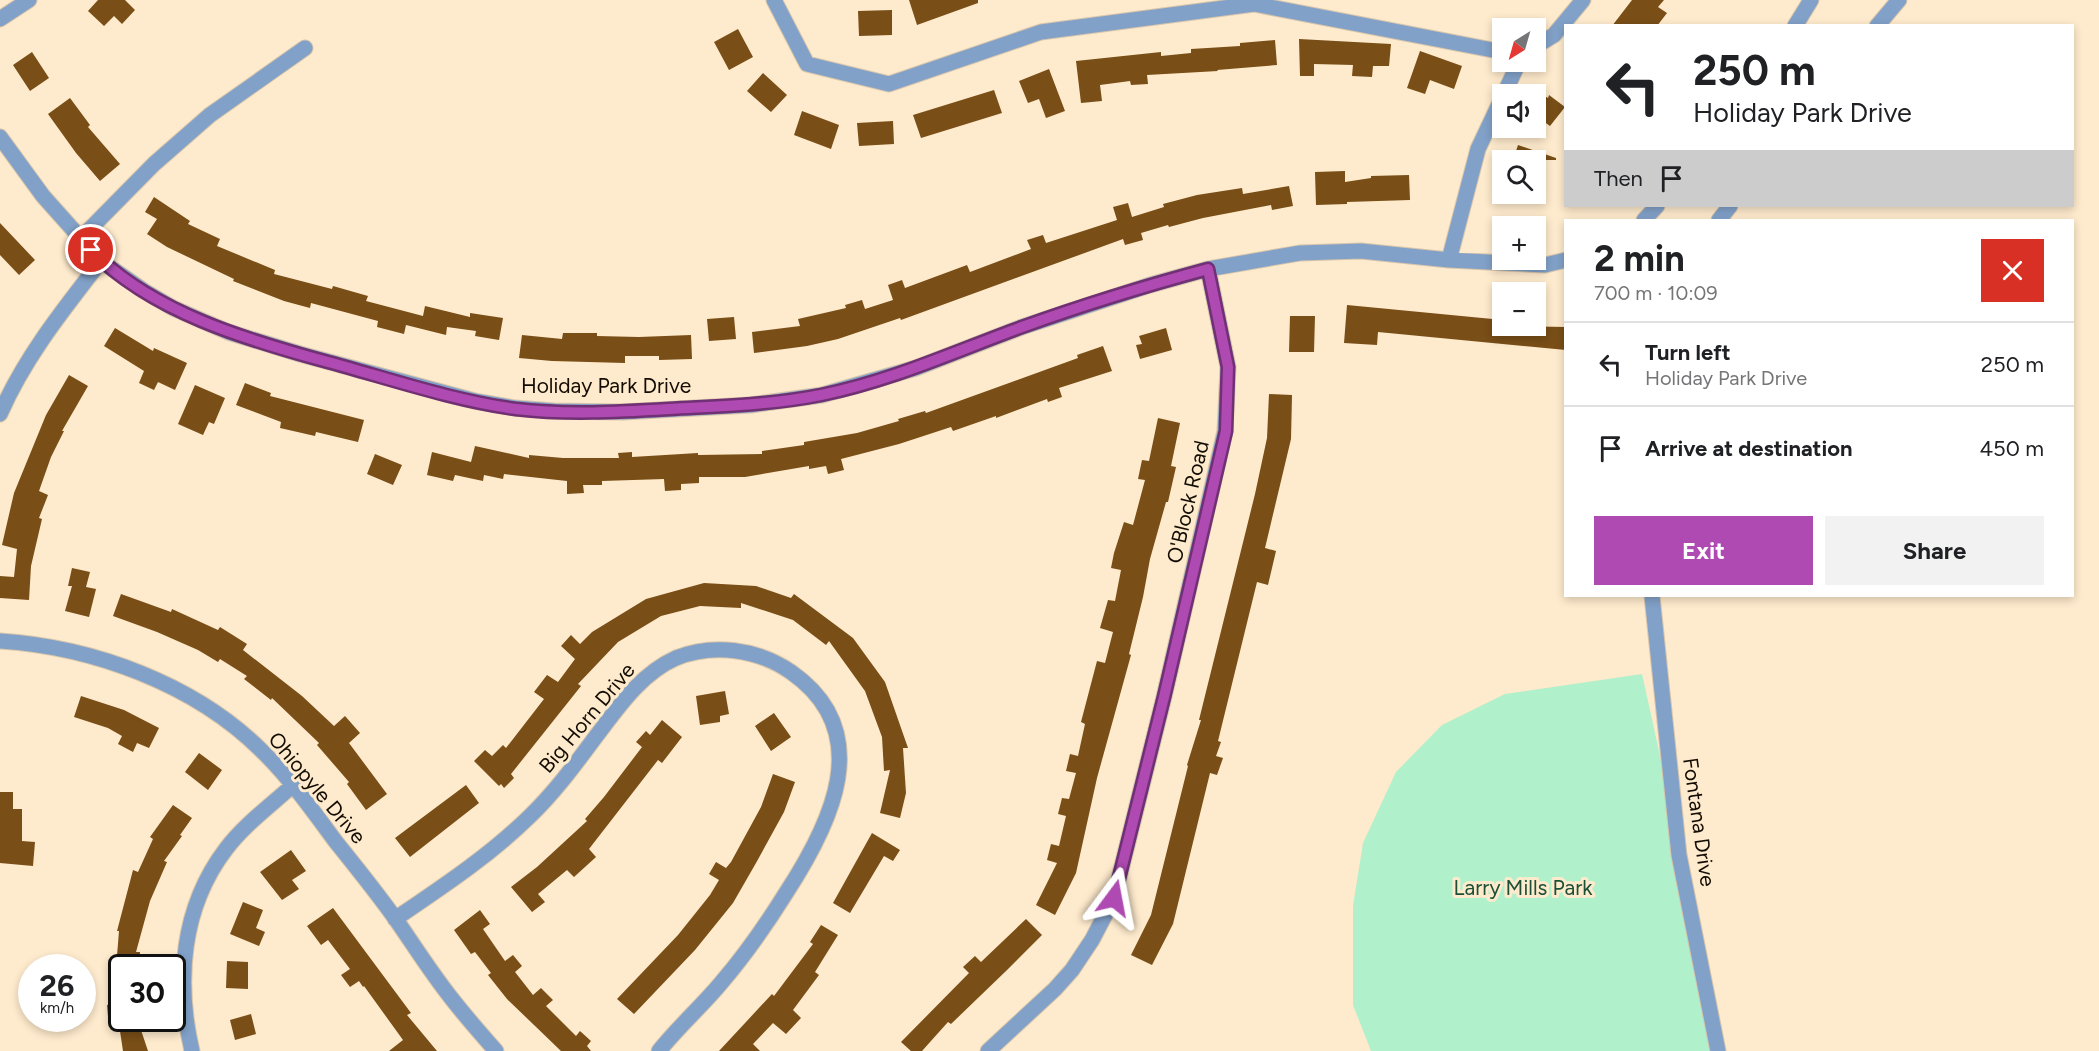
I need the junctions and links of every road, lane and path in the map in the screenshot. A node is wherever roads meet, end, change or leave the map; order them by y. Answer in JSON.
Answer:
{"nodes":[{"id":1,"x":29,"y":0,"type":"edge"},
{"id":2,"x":774,"y":0,"type":"edge"},
{"id":3,"x":1582,"y":0,"type":"edge"},
{"id":4,"x":1811,"y":0,"type":"edge"},
{"id":5,"x":1899,"y":0,"type":"edge"},
{"id":6,"x":0,"y":19,"type":"edge"},
{"id":7,"x":1564,"y":24,"type":"edge"},
{"id":8,"x":1564,"y":24,"type":"edge"},
{"id":9,"x":1796,"y":24,"type":"edge"},
{"id":10,"x":1879,"y":24,"type":"edge"},
{"id":11,"x":1546,"y":40,"type":"edge"},
{"id":12,"x":305,"y":48,"type":"dead end"},
{"id":13,"x":1492,"y":50,"type":"edge"},
{"id":14,"x":1492,"y":119,"type":"edge"},
{"id":15,"x":0,"y":136,"type":"edge"},
{"id":16,"x":1656,"y":207,"type":"edge"},
{"id":17,"x":1729,"y":207,"type":"edge"},
{"id":18,"x":1645,"y":219,"type":"edge"},
{"id":19,"x":1720,"y":219,"type":"edge"},
{"id":20,"x":80,"y":239,"type":"junction"},
{"id":21,"x":1449,"y":260,"type":"junction"},
{"id":22,"x":1564,"y":260,"type":"edge"},
{"id":23,"x":101,"y":261,"type":"junction"},
{"id":24,"x":1208,"y":269,"type":"junction"},
{"id":25,"x":0,"y":414,"type":"edge"},
{"id":26,"x":1652,"y":597,"type":"edge"},
{"id":27,"x":0,"y":640,"type":"edge"},
{"id":28,"x":292,"y":786,"type":"junction"},
{"id":29,"x":395,"y":919,"type":"junction"},
{"id":30,"x":192,"y":1051,"type":"edge"},
{"id":31,"x":496,"y":1051,"type":"edge"},
{"id":32,"x":659,"y":1051,"type":"edge"},
{"id":33,"x":988,"y":1051,"type":"edge"},
{"id":34,"x":1718,"y":1051,"type":"edge"}],
"edges":[{"from":1,"to":6,"type":"street"},
{"from":2,"to":13,"type":"street"},
{"from":3,"to":8,"type":"street"},
{"from":4,"to":9,"type":"street"},
{"from":5,"to":10,"type":"street"},
{"from":7,"to":11,"type":"street"},
{"from":12,"to":20,"type":"street"},
{"from":14,"to":21,"type":"street"},
{"from":15,"to":20,"type":"street","name":"Holiday Park Drive"},
{"from":16,"to":18,"type":"street"},
{"from":17,"to":19,"type":"street"},
{"from":20,"to":23,"type":"street","name":"Holiday Park Drive"},
{"from":21,"to":22,"type":"street"},
{"from":21,"to":24,"type":"street"},
{"from":23,"to":24,"type":"street","name":"Holiday Park Drive"},
{"from":23,"to":25,"type":"street"},
{"from":24,"to":33,"type":"street","name":"O'Block Road"},
{"from":26,"to":34,"type":"street","name":"Fontana Drive"},
{"from":27,"to":28,"type":"street","name":"Ohiopyle Drive"},
{"from":28,"to":29,"type":"street","name":"Ohiopyle Drive"},
{"from":28,"to":30,"type":"street"},
{"from":29,"to":31,"type":"street","name":"Ohiopyle Drive"},
{"from":29,"to":32,"type":"street","name":"Big Horn Drive"}]}
